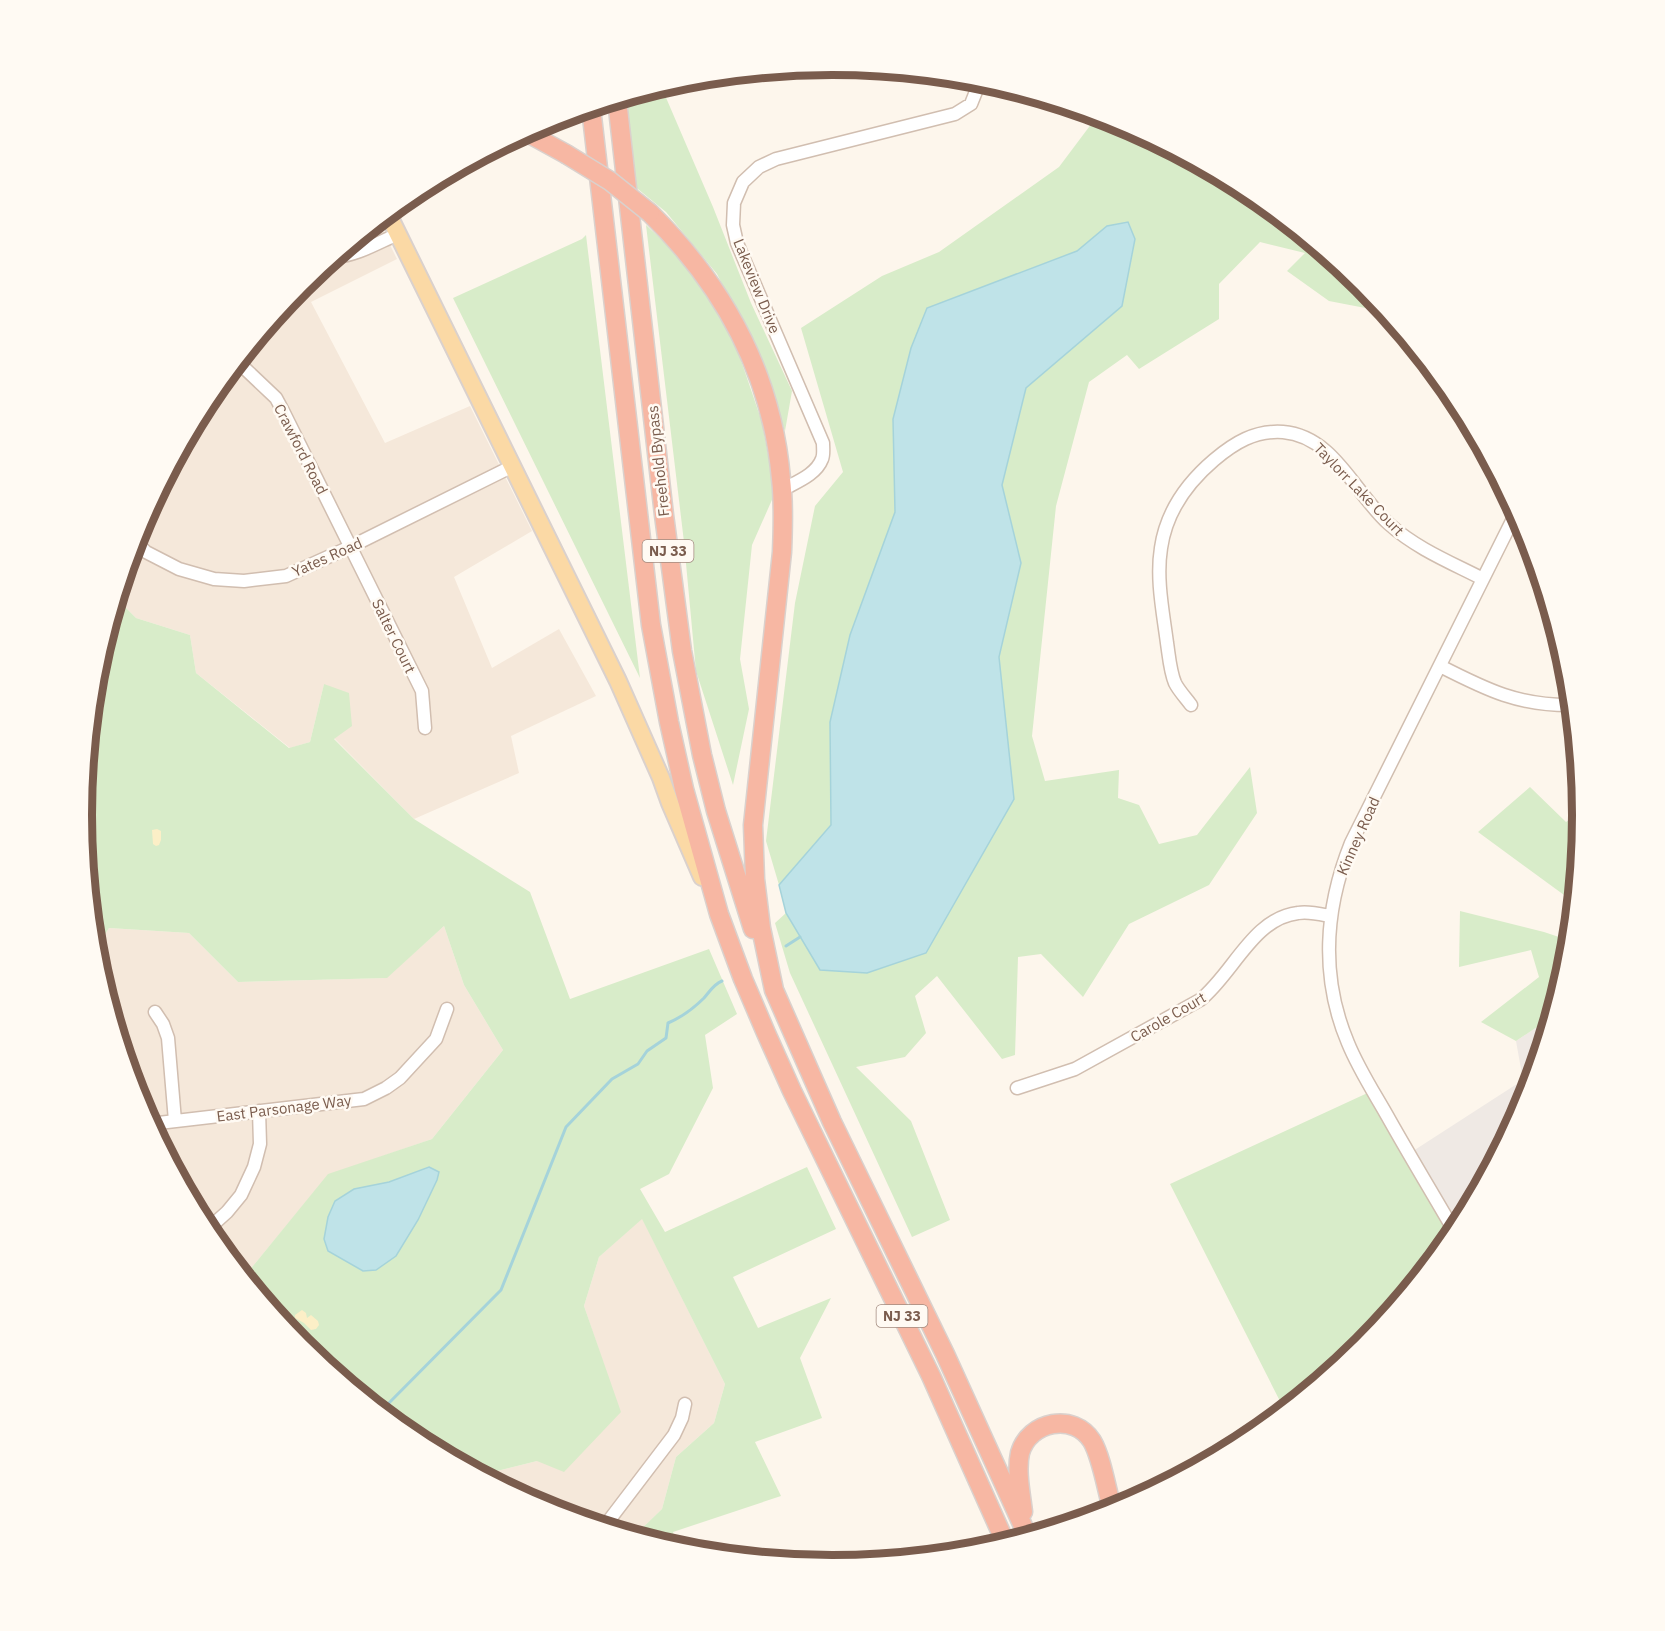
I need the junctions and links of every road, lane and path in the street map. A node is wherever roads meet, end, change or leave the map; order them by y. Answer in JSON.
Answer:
{"nodes":[{"id":1,"x":977,"y":89,"type":"edge"},
{"id":2,"x":618,"y":107,"type":"edge"},
{"id":3,"x":592,"y":115,"type":"edge"},
{"id":4,"x":535,"y":137,"type":"edge"},
{"id":5,"x":392,"y":221,"type":"edge"},
{"id":6,"x":398,"y":234,"type":"junction"},
{"id":7,"x":348,"y":256,"type":"edge"},
{"id":8,"x":243,"y":367,"type":"edge"},
{"id":9,"x":513,"y":466,"type":"junction"},
{"id":10,"x":782,"y":490,"type":"junction"},
{"id":11,"x":1512,"y":521,"type":"edge"},
{"id":12,"x":351,"y":547,"type":"junction"},
{"id":13,"x":142,"y":548,"type":"edge"},
{"id":14,"x":1483,"y":579,"type":"junction"},
{"id":15,"x":1440,"y":666,"type":"junction"},
{"id":16,"x":1191,"y":705,"type":"dead end"},
{"id":17,"x":1565,"y":705,"type":"edge"},
{"id":18,"x":425,"y":728,"type":"dead end"},
{"id":19,"x":719,"y":914,"type":"junction"},
{"id":20,"x":1330,"y":916,"type":"junction"},
{"id":21,"x":774,"y":990,"type":"junction"},
{"id":22,"x":447,"y":1009,"type":"dead end"},
{"id":23,"x":154,"y":1012,"type":"dead end"},
{"id":24,"x":1017,"y":1088,"type":"dead end"},
{"id":25,"x":259,"y":1111,"type":"junction"},
{"id":26,"x":175,"y":1121,"type":"junction"},
{"id":27,"x":159,"y":1123,"type":"edge"},
{"id":28,"x":215,"y":1223,"type":"edge"},
{"id":29,"x":1450,"y":1224,"type":"edge"},
{"id":30,"x":685,"y":1404,"type":"dead end"},
{"id":31,"x":1110,"y":1502,"type":"edge"},
{"id":32,"x":608,"y":1521,"type":"edge"},
{"id":33,"x":1026,"y":1530,"type":"edge"},
{"id":34,"x":1025,"y":1531,"type":"edge"},
{"id":35,"x":1003,"y":1536,"type":"edge"}],
"edges":[{"from":1,"to":10,"type":"street","name":"Lakeview Drive"},
{"from":2,"to":21,"type":"highway","name":"Freehold Bypass","number":"NJ 33"},
{"from":3,"to":19,"type":"highway","name":"Freehold Bypass","number":"NJ 33"},
{"from":4,"to":10,"type":"highway","bridge":true},
{"from":5,"to":6,"type":"main road"},
{"from":6,"to":7,"type":"street"},
{"from":6,"to":9,"type":"main road"},
{"from":8,"to":12,"type":"street","name":"Crawford Road"},
{"from":9,"to":12,"type":"street","name":"Yates Road"},
{"from":9,"to":19,"type":"main road"},
{"from":10,"to":21,"type":"highway"},
{"from":11,"to":14,"type":"street","name":"Kinney Road"},
{"from":12,"to":13,"type":"street","name":"Yates Road"},
{"from":12,"to":18,"type":"street","name":"Salter Court"},
{"from":14,"to":15,"type":"street","name":"Kinney Road"},
{"from":14,"to":16,"type":"street","name":"Taylorr Lake Court"},
{"from":15,"to":17,"type":"street"},
{"from":15,"to":20,"type":"street","name":"Kinney Road"},
{"from":19,"to":35,"type":"highway","number":"NJ 33"},
{"from":20,"to":24,"type":"street","name":"Carole Court"},
{"from":20,"to":29,"type":"street","name":"Kinney Road"},
{"from":21,"to":34,"type":"highway","number":"NJ 33"},
{"from":22,"to":25,"type":"street","name":"East Parsonage Way"},
{"from":23,"to":26,"type":"street"},
{"from":25,"to":26,"type":"street","name":"East Parsonage Way"},
{"from":25,"to":28,"type":"street"},
{"from":26,"to":27,"type":"street","name":"East Parsonage Way"},
{"from":30,"to":32,"type":"street"},
{"from":31,"to":33,"type":"highway"}]}
